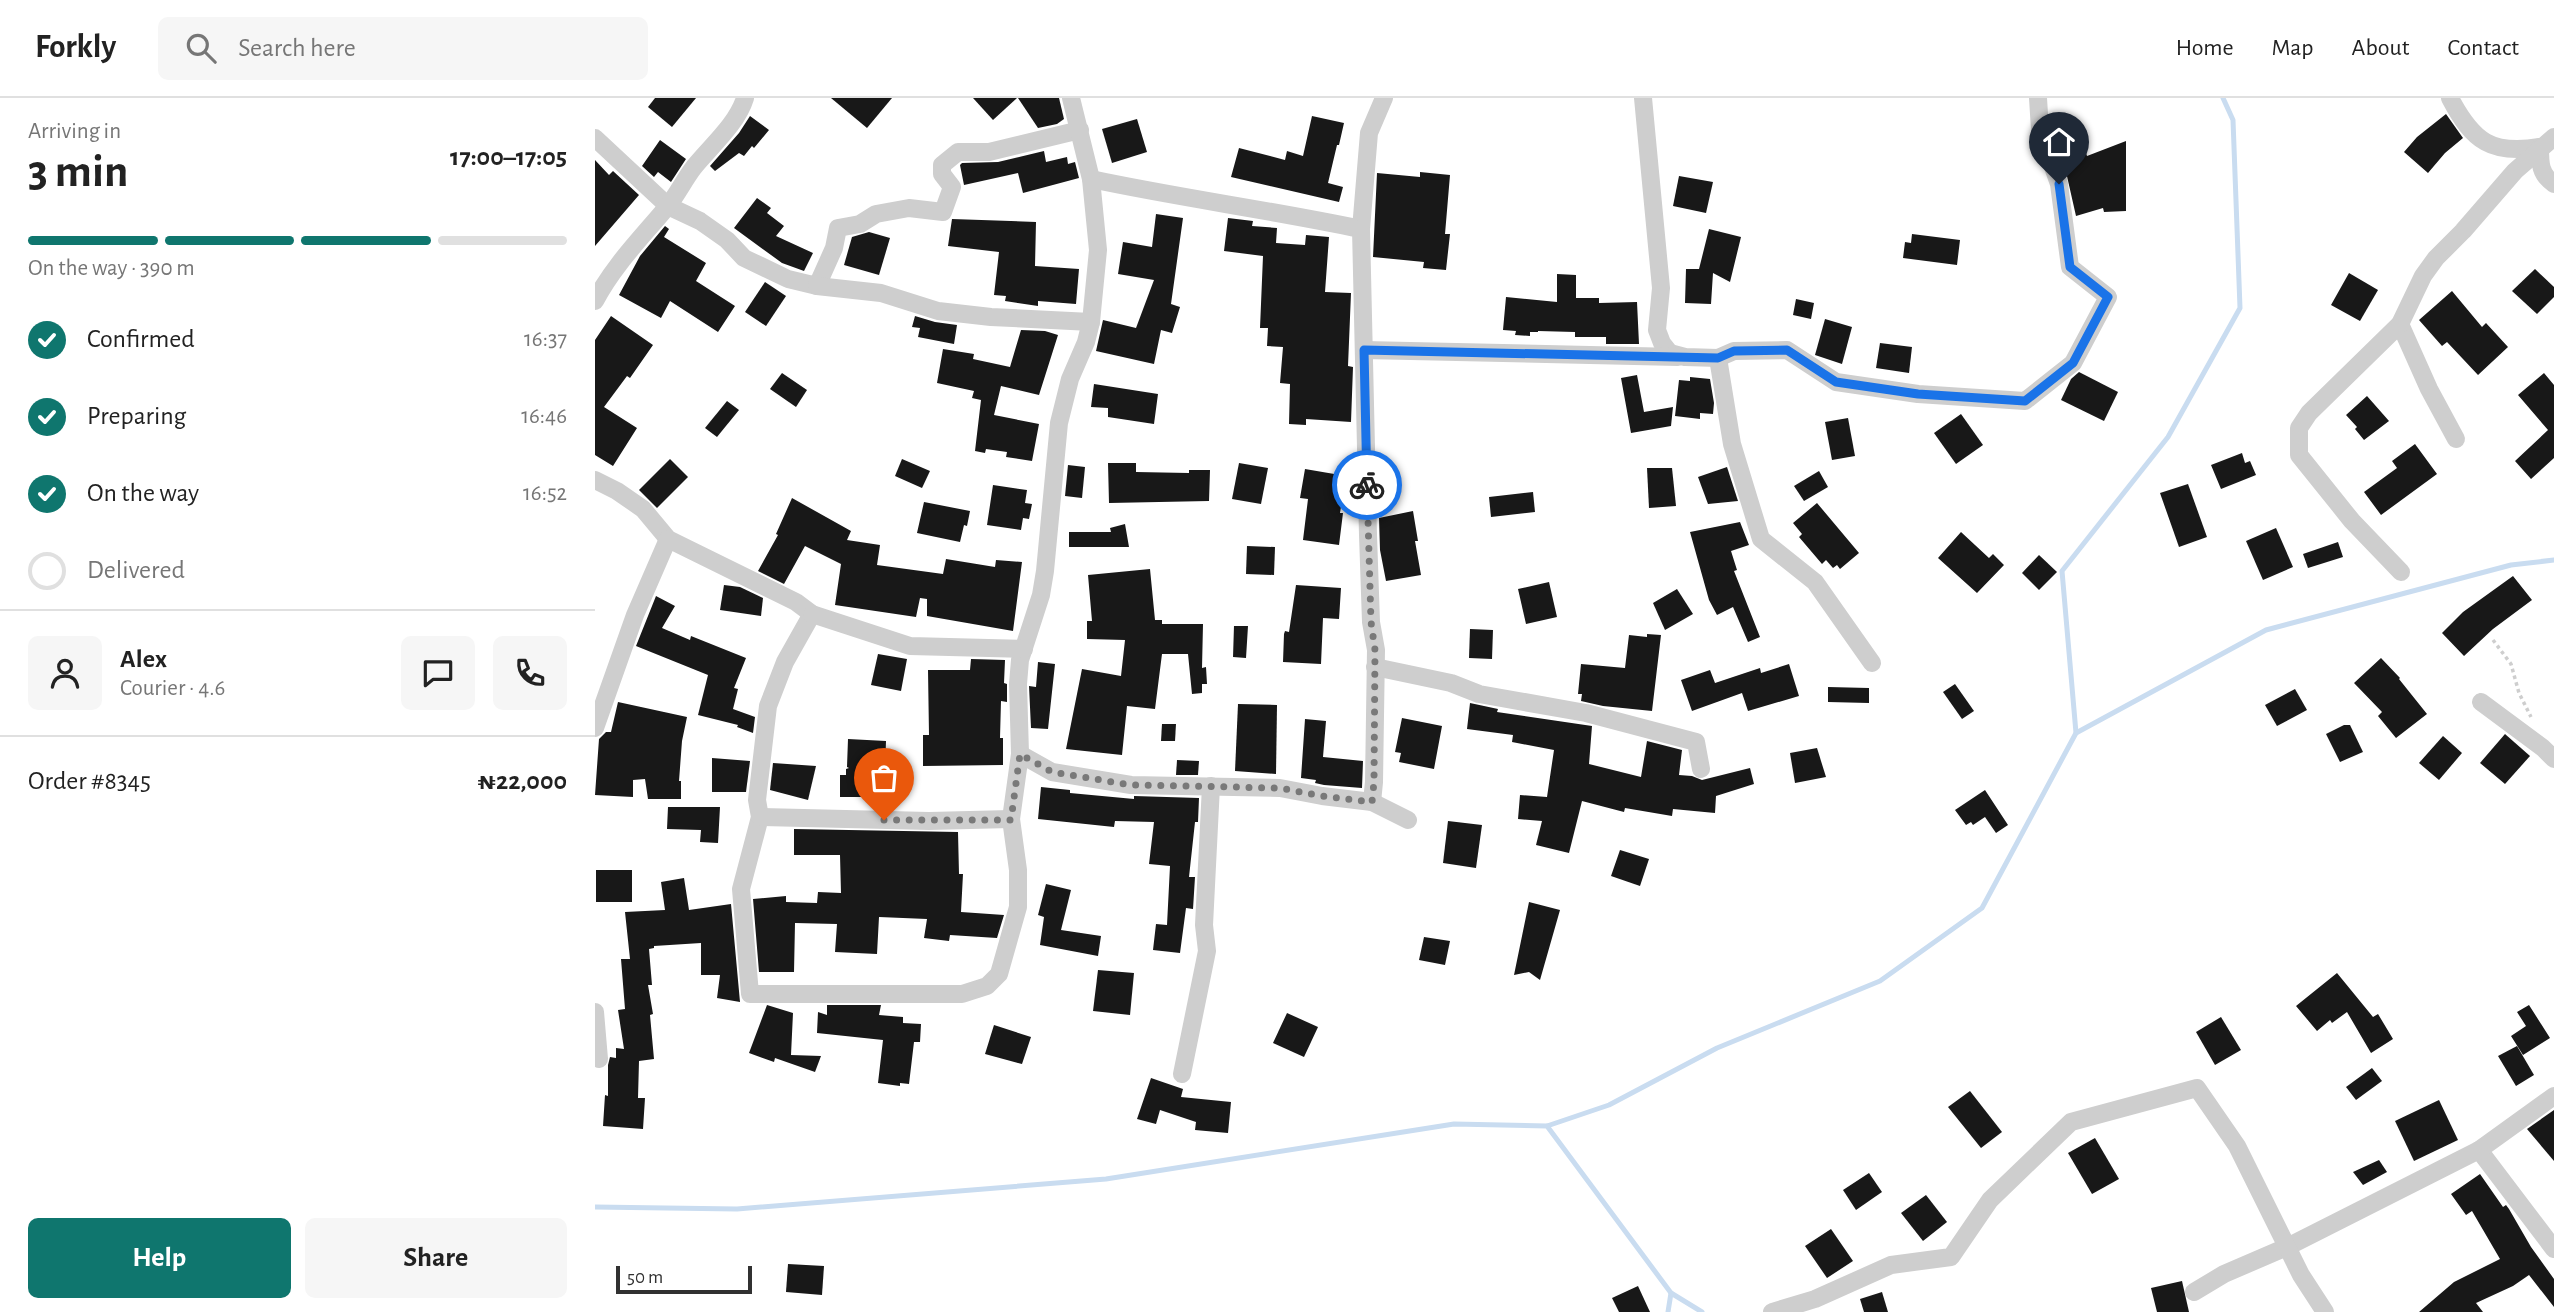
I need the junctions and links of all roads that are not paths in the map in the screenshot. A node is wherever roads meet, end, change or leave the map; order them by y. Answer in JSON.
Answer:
{"nodes":[{"id":1,"x":745,"y":98,"type":"edge"},
{"id":2,"x":1070,"y":98,"type":"edge"},
{"id":3,"x":1384,"y":98,"type":"edge"},
{"id":4,"x":1643,"y":98,"type":"edge"},
{"id":5,"x":2038,"y":98,"type":"edge"},
{"id":6,"x":2450,"y":98,"type":"edge"},
{"id":7,"x":1080,"y":130,"type":"junction"},
{"id":8,"x":595,"y":138,"type":"edge"},
{"id":9,"x":2547,"y":142,"type":"edge"},
{"id":10,"x":1091,"y":178,"type":"junction"},
{"id":11,"x":2554,"y":184,"type":"edge"},
{"id":12,"x":668,"y":206,"type":"junction"},
{"id":13,"x":1361,"y":229,"type":"junction"},
{"id":14,"x":817,"y":286,"type":"junction"},
{"id":15,"x":595,"y":301,"type":"edge"},
{"id":16,"x":1091,"y":322,"type":"junction"},
{"id":17,"x":2400,"y":324,"type":"junction"},
{"id":18,"x":1364,"y":350,"type":"junction"},
{"id":19,"x":1685,"y":357,"type":"junction"},
{"id":20,"x":1718,"y":358,"type":"junction"},
{"id":21,"x":2456,"y":439,"type":"dead end"},
{"id":22,"x":595,"y":480,"type":"edge"},
{"id":23,"x":668,"y":540,"type":"junction"},
{"id":24,"x":2401,"y":572,"type":"dead end"},
{"id":25,"x":812,"y":614,"type":"junction"},
{"id":26,"x":1024,"y":649,"type":"junction"},
{"id":27,"x":1872,"y":663,"type":"dead end"},
{"id":28,"x":1375,"y":667,"type":"junction"},
{"id":29,"x":2481,"y":702,"type":"dead end"},
{"id":30,"x":595,"y":728,"type":"edge"},
{"id":31,"x":1020,"y":754,"type":"junction"},
{"id":32,"x":2554,"y":759,"type":"edge"},
{"id":33,"x":1701,"y":769,"type":"dead end"},
{"id":34,"x":1211,"y":786,"type":"junction"},
{"id":35,"x":1372,"y":802,"type":"junction"},
{"id":36,"x":760,"y":817,"type":"junction"},
{"id":37,"x":1011,"y":820,"type":"junction"},
{"id":38,"x":1408,"y":820,"type":"dead end"},
{"id":39,"x":595,"y":1012,"type":"edge"},
{"id":40,"x":600,"y":1059,"type":"dead end"},
{"id":41,"x":1182,"y":1074,"type":"dead end"},
{"id":42,"x":2554,"y":1096,"type":"edge"},
{"id":43,"x":2479,"y":1150,"type":"junction"},
{"id":44,"x":2289,"y":1246,"type":"junction"},
{"id":45,"x":2554,"y":1249,"type":"edge"},
{"id":46,"x":2194,"y":1292,"type":"dead end"},
{"id":47,"x":1772,"y":1312,"type":"edge"},
{"id":48,"x":2325,"y":1312,"type":"edge"}],
"edges":[{"from":1,"to":12,"type":"street"},
{"from":2,"to":7,"type":"street"},
{"from":3,"to":13,"type":"street"},
{"from":4,"to":19,"type":"street"},
{"from":5,"to":20,"type":"street"},
{"from":6,"to":9,"type":"street"},
{"from":7,"to":10,"type":"street"},
{"from":7,"to":14,"type":"street"},
{"from":8,"to":12,"type":"street"},
{"from":9,"to":11,"type":"street"},
{"from":9,"to":17,"type":"street"},
{"from":10,"to":13,"type":"street"},
{"from":10,"to":16,"type":"street"},
{"from":12,"to":14,"type":"street"},
{"from":12,"to":15,"type":"street"},
{"from":13,"to":18,"type":"street"},
{"from":14,"to":16,"type":"street"},
{"from":16,"to":26,"type":"street"},
{"from":17,"to":21,"type":"street"},
{"from":17,"to":24,"type":"street"},
{"from":18,"to":19,"type":"street"},
{"from":18,"to":28,"type":"street"},
{"from":19,"to":20,"type":"street"},
{"from":20,"to":27,"type":"street"},
{"from":22,"to":23,"type":"street"},
{"from":23,"to":25,"type":"street"},
{"from":23,"to":30,"type":"street"},
{"from":25,"to":26,"type":"street"},
{"from":25,"to":36,"type":"street"},
{"from":26,"to":31,"type":"street"},
{"from":28,"to":33,"type":"street"},
{"from":28,"to":35,"type":"street"},
{"from":29,"to":32,"type":"street"},
{"from":31,"to":34,"type":"street"},
{"from":31,"to":37,"type":"street"},
{"from":34,"to":35,"type":"street"},
{"from":34,"to":41,"type":"street"},
{"from":35,"to":38,"type":"street"},
{"from":36,"to":37,"type":"street"},
{"from":36,"to":37,"type":"street"},
{"from":39,"to":40,"type":"street"},
{"from":42,"to":43,"type":"street"},
{"from":43,"to":44,"type":"street"},
{"from":43,"to":45,"type":"street"},
{"from":44,"to":46,"type":"street"},
{"from":44,"to":47,"type":"street"},
{"from":44,"to":48,"type":"street"}]}
